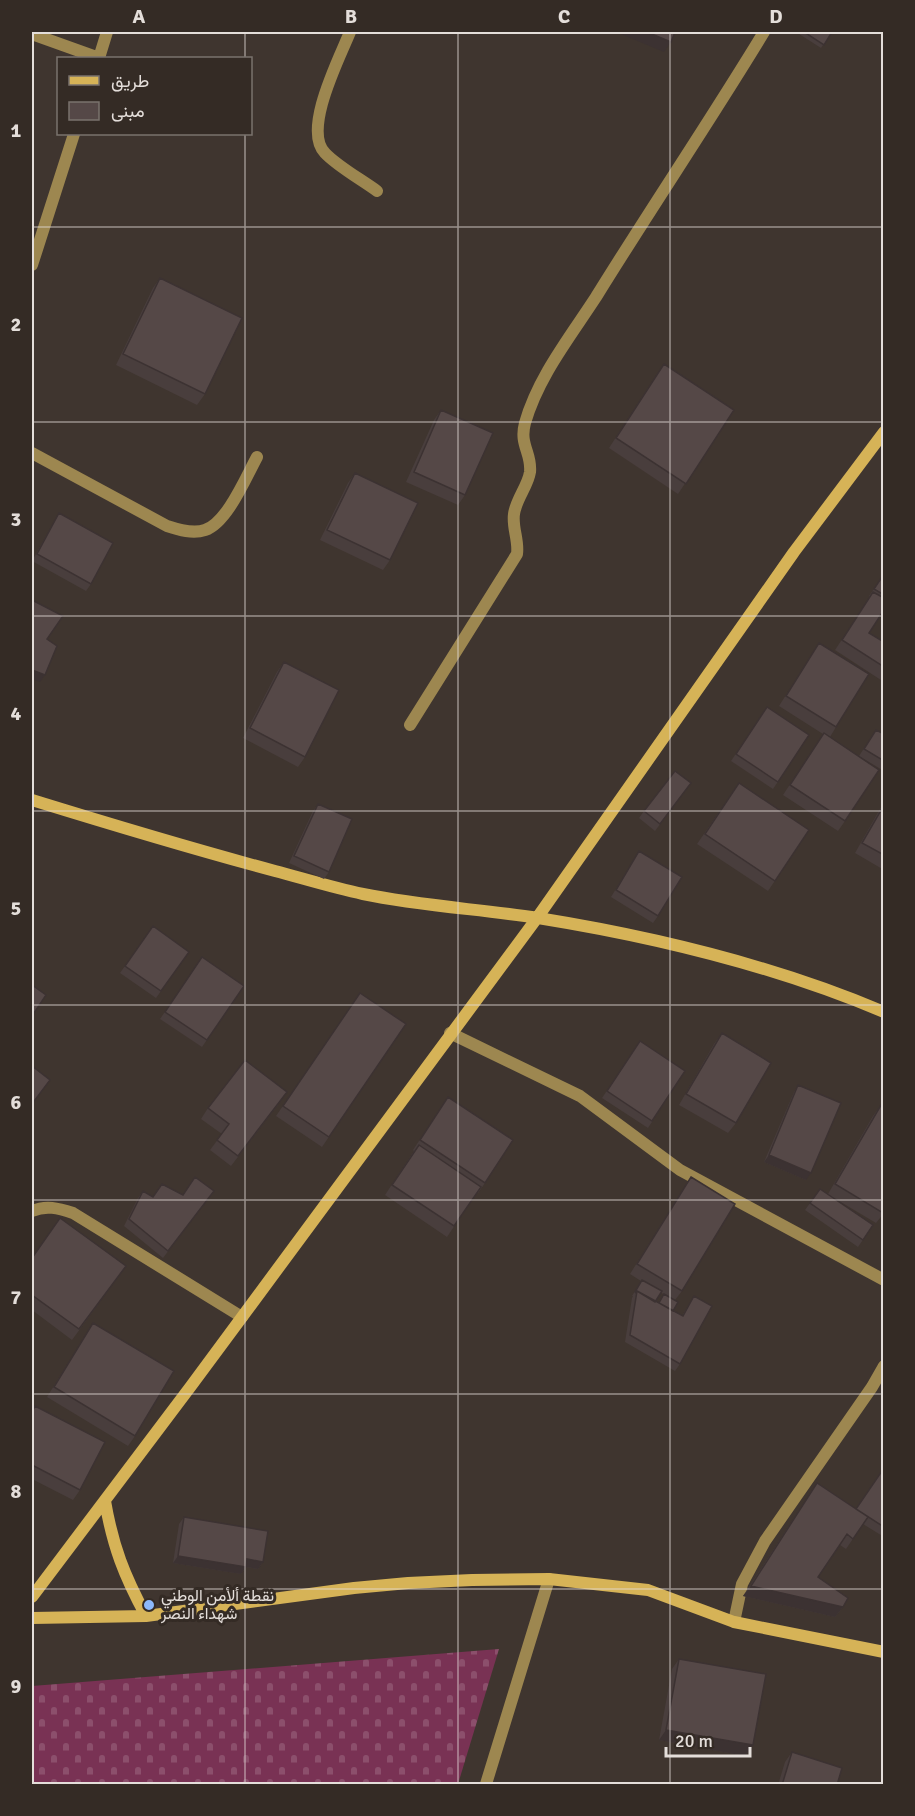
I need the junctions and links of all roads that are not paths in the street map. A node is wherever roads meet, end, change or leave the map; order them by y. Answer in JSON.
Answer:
{"nodes":[{"id":1,"x":107,"y":32,"type":"edge"},
{"id":2,"x":350,"y":32,"type":"edge"},
{"id":3,"x":764,"y":32,"type":"edge"},
{"id":4,"x":32,"y":34,"type":"edge"},
{"id":5,"x":96,"y":57,"type":"edge"},
{"id":6,"x":99,"y":57,"type":"edge"},
{"id":7,"x":74,"y":135,"type":"edge"},
{"id":8,"x":377,"y":191,"type":"dead end"},
{"id":9,"x":32,"y":265,"type":"edge"},
{"id":10,"x":884,"y":432,"type":"edge"},
{"id":11,"x":32,"y":453,"type":"edge"},
{"id":12,"x":257,"y":457,"type":"dead end"},
{"id":13,"x":410,"y":725,"type":"dead end"},
{"id":14,"x":32,"y":800,"type":"edge"},
{"id":15,"x":537,"y":918,"type":"junction"},
{"id":16,"x":884,"y":1012,"type":"edge"},
{"id":17,"x":450,"y":1033,"type":"junction"},
{"id":18,"x":32,"y":1211,"type":"edge"},
{"id":19,"x":884,"y":1281,"type":"edge"},
{"id":20,"x":242,"y":1317,"type":"junction"},
{"id":21,"x":884,"y":1366,"type":"edge"},
{"id":22,"x":105,"y":1501,"type":"junction"},
{"id":23,"x":549,"y":1579,"type":"junction"},
{"id":24,"x":32,"y":1597,"type":"edge"},
{"id":25,"x":146,"y":1616,"type":"junction"},
{"id":26,"x":32,"y":1618,"type":"edge"},
{"id":27,"x":734,"y":1622,"type":"junction"},
{"id":28,"x":884,"y":1652,"type":"edge"},
{"id":29,"x":486,"y":1785,"type":"edge"}],
"edges":[{"from":1,"to":6,"type":"street"},
{"from":2,"to":8,"type":"street"},
{"from":3,"to":13,"type":"street"},
{"from":4,"to":5,"type":"street"},
{"from":7,"to":9,"type":"street"},
{"from":10,"to":15,"type":"street"},
{"from":11,"to":12,"type":"street"},
{"from":14,"to":15,"type":"street"},
{"from":15,"to":16,"type":"street"},
{"from":15,"to":17,"type":"street"},
{"from":17,"to":19,"type":"street"},
{"from":17,"to":20,"type":"street"},
{"from":18,"to":20,"type":"street"},
{"from":20,"to":22,"type":"street"},
{"from":21,"to":27,"type":"street"},
{"from":22,"to":24,"type":"street"},
{"from":22,"to":25,"type":"street"},
{"from":23,"to":25,"type":"street"},
{"from":23,"to":27,"type":"street"},
{"from":23,"to":29,"type":"street"},
{"from":25,"to":26,"type":"street"},
{"from":27,"to":28,"type":"street"}]}
